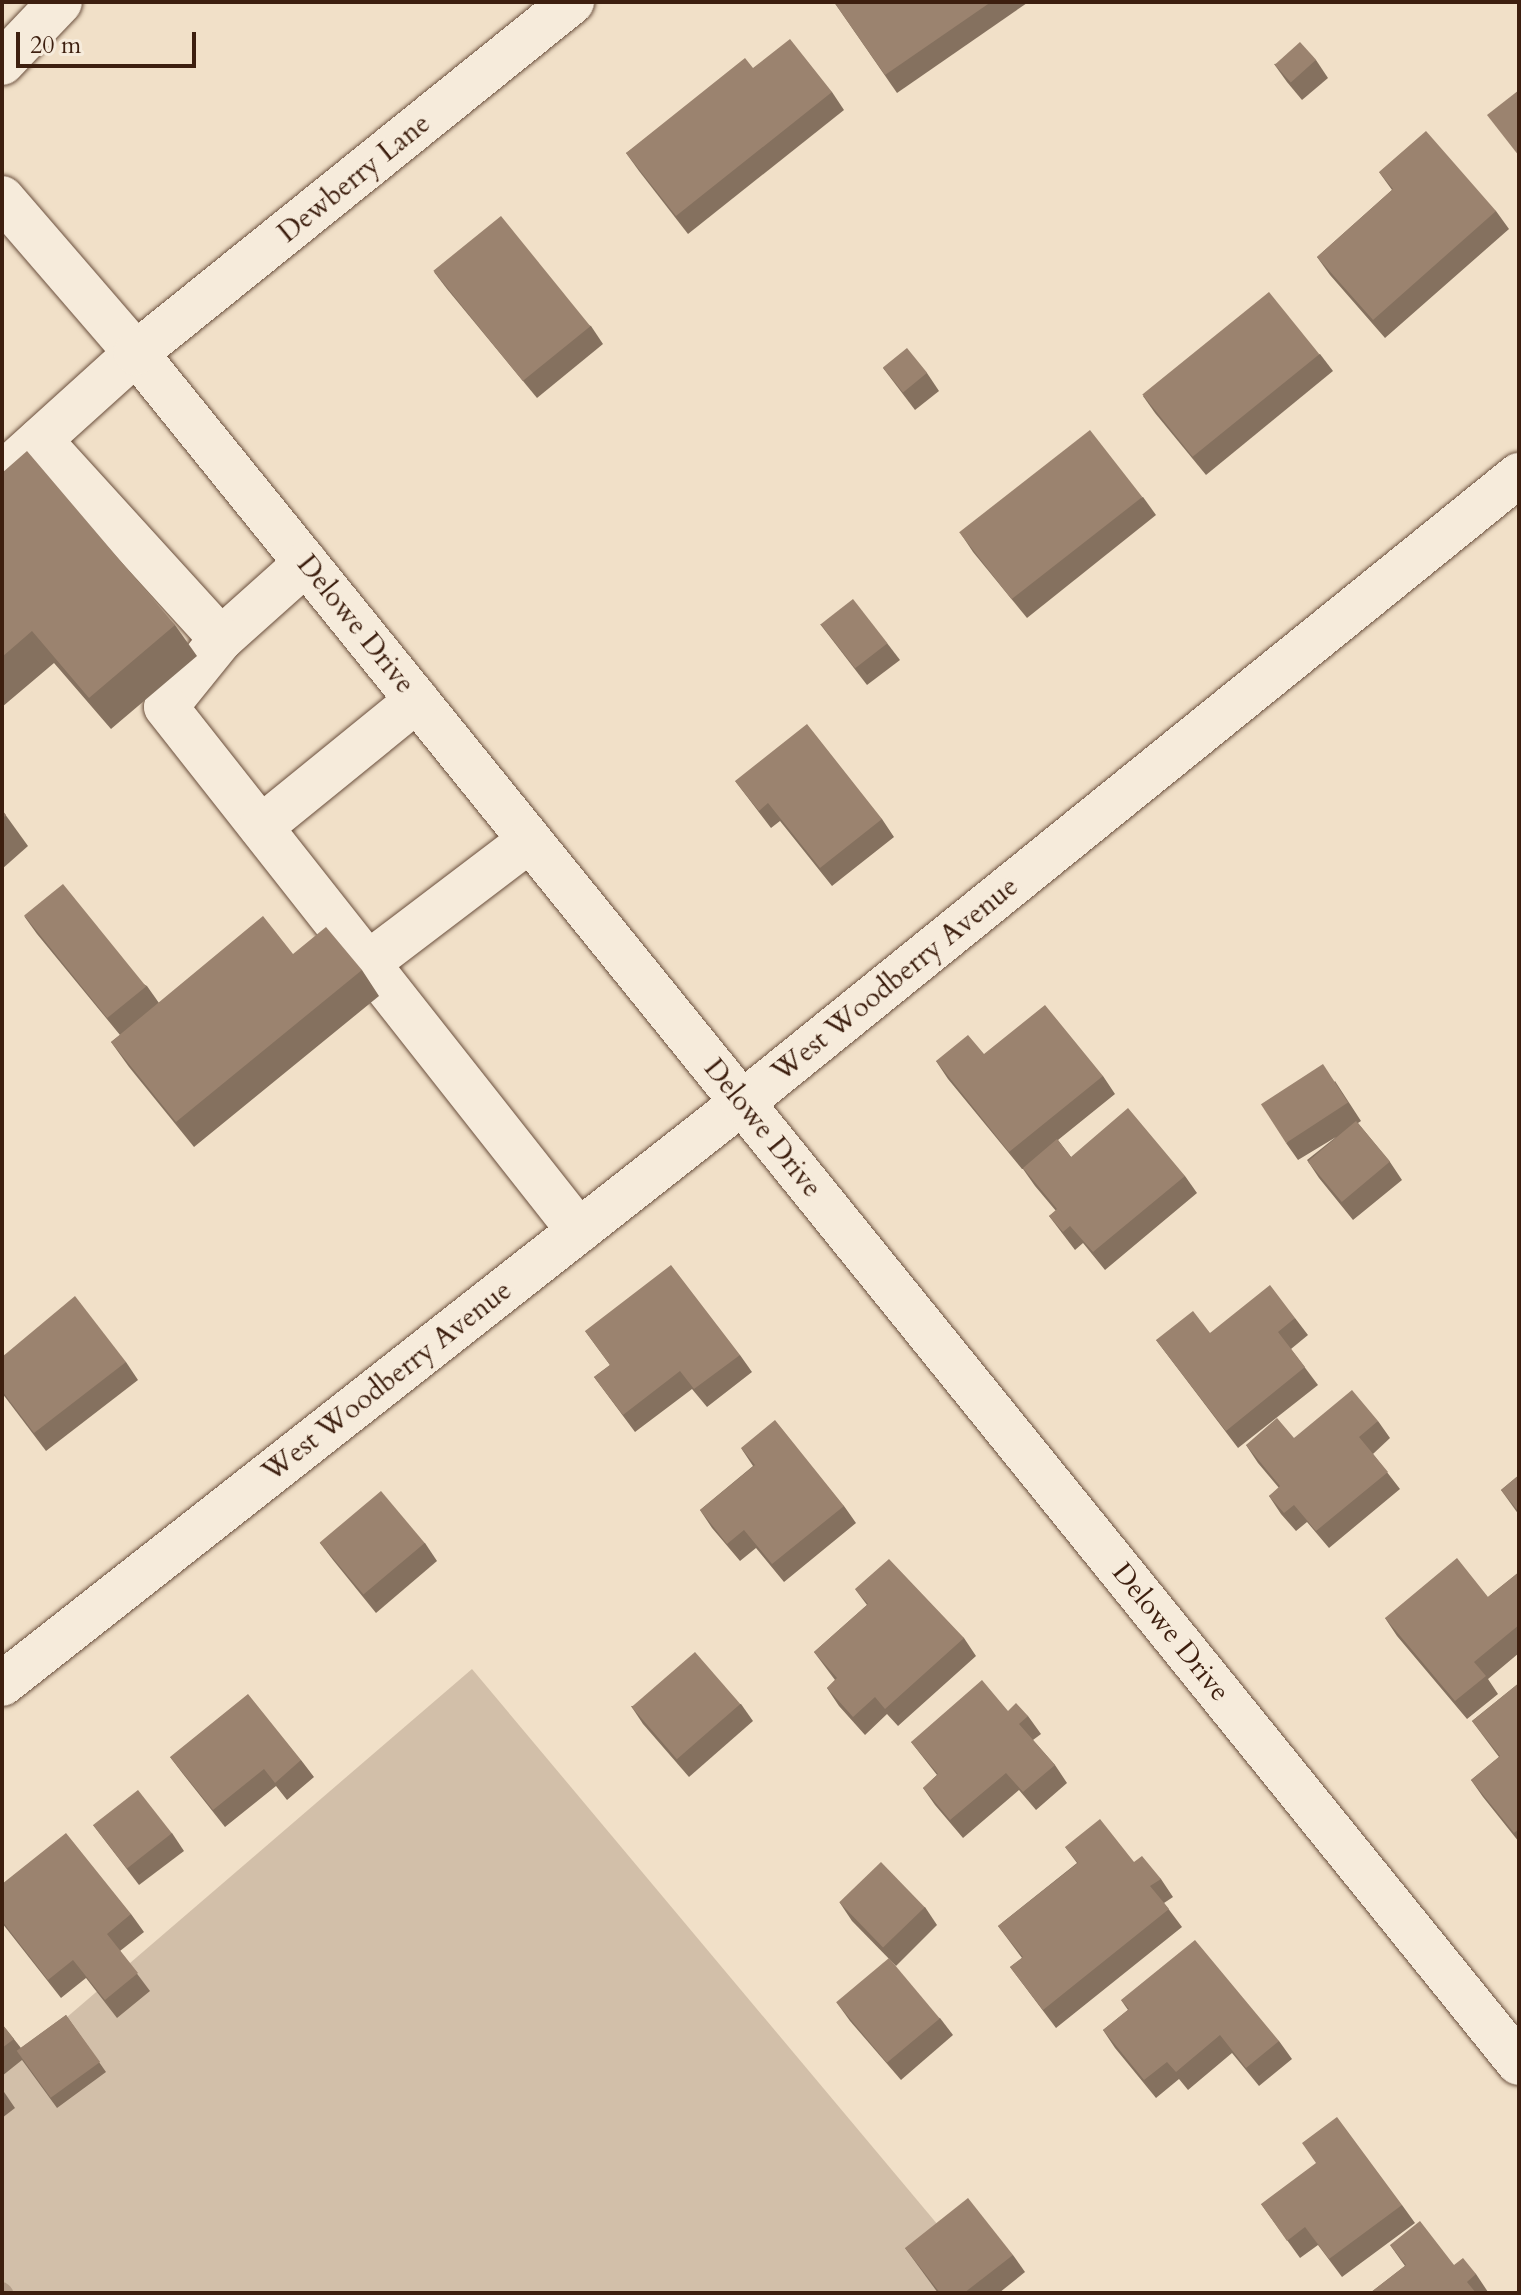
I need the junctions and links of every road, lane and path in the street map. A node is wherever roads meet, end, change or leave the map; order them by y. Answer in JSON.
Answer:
{"nodes":[{"id":1,"x":60,"y":2,"type":"edge"},
{"id":2,"x":572,"y":2,"type":"edge"},
{"id":3,"x":2,"y":63,"type":"edge"},
{"id":4,"x":2,"y":198,"type":"edge"},
{"id":5,"x":136,"y":353,"type":"junction"},
{"id":6,"x":40,"y":440,"type":"junction"},
{"id":7,"x":2,"y":474,"type":"edge"},
{"id":8,"x":1519,"y":475,"type":"edge"},
{"id":9,"x":306,"y":563,"type":"junction"},
{"id":10,"x":221,"y":639,"type":"junction"},
{"id":11,"x":417,"y":700,"type":"junction"},
{"id":12,"x":261,"y":827,"type":"junction"},
{"id":13,"x":530,"y":840,"type":"junction"},
{"id":14,"x":368,"y":963,"type":"junction"},
{"id":15,"x":743,"y":1102,"type":"junction"},
{"id":16,"x":579,"y":1231,"type":"junction"},
{"id":17,"x":2,"y":1684,"type":"edge"},
{"id":18,"x":1519,"y":2063,"type":"edge"}],
"edges":[{"from":1,"to":3,"type":"street"},
{"from":2,"to":5,"type":"street","name":"Dewberry Lane"},
{"from":4,"to":5,"type":"street","name":"Delowe Drive"},
{"from":5,"to":6,"type":"street","name":"Dewberry Lane"},
{"from":5,"to":9,"type":"street","name":"Delowe Drive"},
{"from":6,"to":7,"type":"street","name":"Dewberry Lane"},
{"from":6,"to":10,"type":"street"},
{"from":8,"to":15,"type":"street","name":"West Woodberry Avenue"},
{"from":9,"to":10,"type":"street"},
{"from":9,"to":11,"type":"street","name":"Delowe Drive"},
{"from":10,"to":12,"type":"street"},
{"from":11,"to":12,"type":"street"},
{"from":11,"to":13,"type":"street","name":"Delowe Drive"},
{"from":12,"to":14,"type":"street"},
{"from":13,"to":14,"type":"street"},
{"from":13,"to":15,"type":"street","name":"Delowe Drive"},
{"from":14,"to":16,"type":"street"},
{"from":15,"to":16,"type":"street","name":"West Woodberry Avenue"},
{"from":15,"to":18,"type":"street","name":"Delowe Drive"},
{"from":16,"to":17,"type":"street","name":"West Woodberry Avenue"}]}
